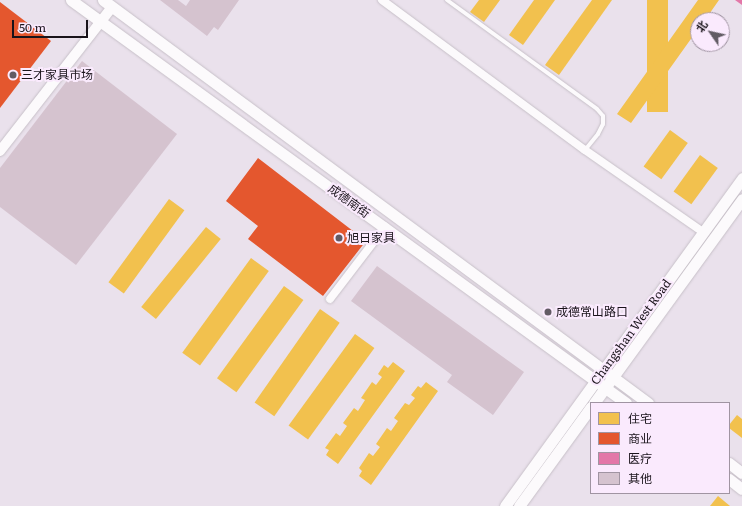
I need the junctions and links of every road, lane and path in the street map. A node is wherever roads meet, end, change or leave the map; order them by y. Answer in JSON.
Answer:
{"nodes":[{"id":1,"x":71,"y":0,"type":"edge"},
{"id":2,"x":103,"y":0,"type":"edge"},
{"id":3,"x":382,"y":0,"type":"edge"},
{"id":4,"x":447,"y":0,"type":"edge"},
{"id":5,"x":115,"y":3,"type":"edge"},
{"id":6,"x":100,"y":22,"type":"junction"},
{"id":7,"x":585,"y":150,"type":"junction"},
{"id":8,"x":0,"y":151,"type":"edge"},
{"id":9,"x":742,"y":178,"type":"edge"},
{"id":10,"x":742,"y":199,"type":"edge"},
{"id":11,"x":385,"y":227,"type":"junction"},
{"id":12,"x":703,"y":232,"type":"junction"},
{"id":13,"x":330,"y":299,"type":"dead end"},
{"id":14,"x":603,"y":370,"type":"junction"},
{"id":15,"x":613,"y":377,"type":"junction"},
{"id":16,"x":596,"y":380,"type":"junction"},
{"id":17,"x":605,"y":387,"type":"junction"},
{"id":18,"x":595,"y":402,"type":"edge"},
{"id":19,"x":625,"y":402,"type":"edge"},
{"id":20,"x":647,"y":402,"type":"edge"},
{"id":21,"x":590,"y":408,"type":"edge"},
{"id":22,"x":730,"y":465,"type":"edge"},
{"id":23,"x":742,"y":473,"type":"edge"},
{"id":24,"x":730,"y":480,"type":"edge"},
{"id":25,"x":742,"y":489,"type":"edge"},
{"id":26,"x":505,"y":506,"type":"edge"},
{"id":27,"x":519,"y":506,"type":"edge"}],
"edges":[{"from":1,"to":6,"type":"main road","name":"成德南街"},
{"from":2,"to":5,"type":"main road","name":"成德南街"},
{"from":3,"to":7,"type":"street"},
{"from":4,"to":7,"type":"lane"},
{"from":5,"to":6,"type":"street"},
{"from":5,"to":14,"type":"main road","name":"成德南街"},
{"from":6,"to":8,"type":"street"},
{"from":6,"to":11,"type":"main road","name":"成德南街"},
{"from":7,"to":12,"type":"street"},
{"from":9,"to":12,"type":"main road","name":"Changshan West Road"},
{"from":10,"to":15,"type":"main road","name":"Changshan West Road"},
{"from":11,"to":13,"type":"street"},
{"from":11,"to":16,"type":"main road","name":"成德南街"},
{"from":12,"to":14,"type":"main road","name":"Changshan West Road"},
{"from":14,"to":15,"type":"main road","name":"成德南街"},
{"from":14,"to":16,"type":"main road","name":"Changshan West Road"},
{"from":15,"to":17,"type":"main road","name":"Changshan West Road"},
{"from":15,"to":20,"type":"main road","name":"成德南街"},
{"from":16,"to":17,"type":"main road","name":"成德南街"},
{"from":16,"to":26,"type":"main road","name":"Changshan West Road"},
{"from":17,"to":18,"type":"main road","name":"Changshan West Road"},
{"from":17,"to":19,"type":"main road","name":"成德南街"},
{"from":21,"to":27,"type":"main road"},
{"from":22,"to":23,"type":"main road"},
{"from":24,"to":25,"type":"main road"}]}
